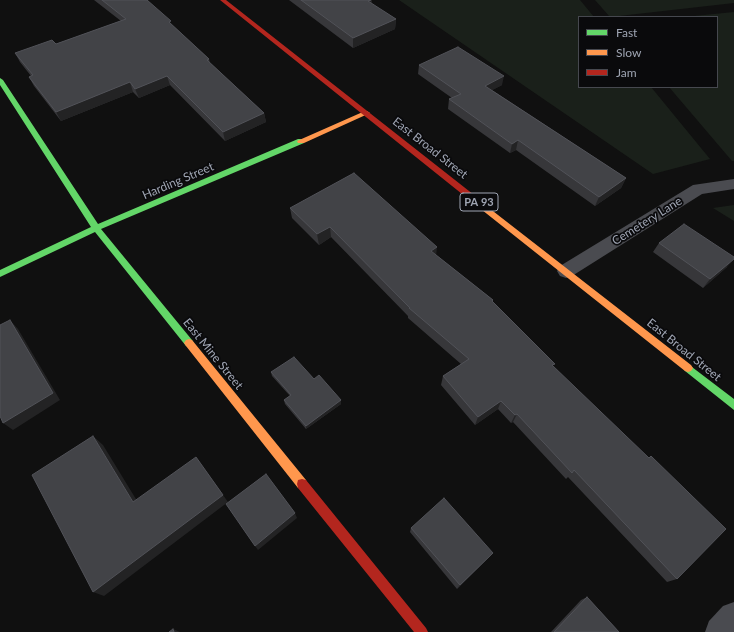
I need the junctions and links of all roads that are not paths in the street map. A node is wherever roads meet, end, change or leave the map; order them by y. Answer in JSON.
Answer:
{"nodes":[{"id":1,"x":223,"y":0,"type":"edge"},
{"id":2,"x":0,"y":80,"type":"edge"},
{"id":3,"x":366,"y":113,"type":"junction"},
{"id":4,"x":734,"y":184,"type":"edge"},
{"id":5,"x":96,"y":228,"type":"junction"},
{"id":6,"x":566,"y":271,"type":"junction"},
{"id":7,"x":0,"y":274,"type":"edge"},
{"id":8,"x":734,"y":405,"type":"edge"},
{"id":9,"x":734,"y":618,"type":"edge"},
{"id":10,"x":422,"y":632,"type":"edge"},
{"id":11,"x":720,"y":632,"type":"edge"}],
"edges":[{"from":1,"to":3,"type":"main road","name":"East Broad Street","number":"PA 93"},
{"from":2,"to":5,"type":"main road","name":"East Mine Street"},
{"from":3,"to":5,"type":"main road","name":"Harding Street"},
{"from":3,"to":6,"type":"main road","name":"East Broad Street","number":"PA 93"},
{"from":4,"to":6,"type":"lane","name":"Cemetery Lane"},
{"from":5,"to":7,"type":"main road","name":"Harding Street"},
{"from":5,"to":10,"type":"main road","name":"East Mine Street"},
{"from":6,"to":8,"type":"main road","name":"East Broad Street","number":"PA 93"},
{"from":9,"to":11,"type":"street"}]}
